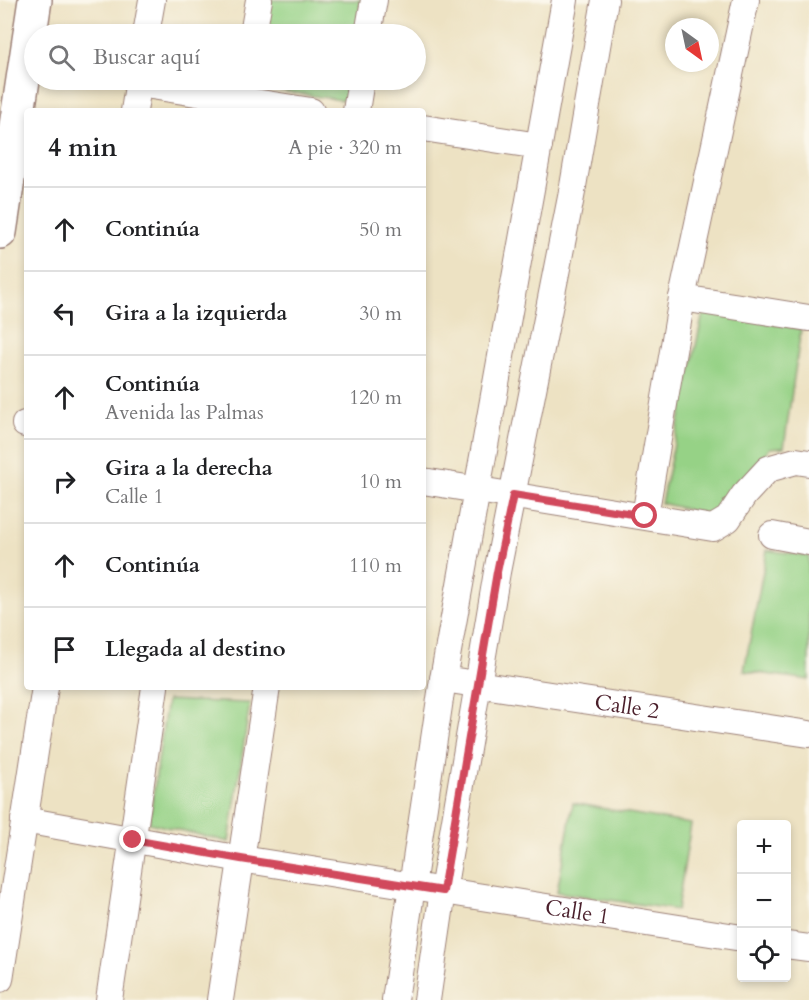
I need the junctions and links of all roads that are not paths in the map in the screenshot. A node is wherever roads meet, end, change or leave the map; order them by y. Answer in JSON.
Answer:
{"nodes":[{"id":1,"x":35,"y":0,"type":"edge"},
{"id":2,"x":152,"y":0,"type":"edge"},
{"id":3,"x":258,"y":0,"type":"edge"},
{"id":4,"x":374,"y":0,"type":"edge"},
{"id":5,"x":565,"y":0,"type":"edge"},
{"id":6,"x":605,"y":0,"type":"edge"},
{"id":7,"x":746,"y":0,"type":"edge"},
{"id":8,"x":31,"y":24,"type":"edge"},
{"id":9,"x":148,"y":24,"type":"edge"},
{"id":10,"x":254,"y":24,"type":"edge"},
{"id":11,"x":370,"y":24,"type":"edge"},
{"id":12,"x":24,"y":73,"type":"edge"},
{"id":13,"x":138,"y":90,"type":"edge"},
{"id":14,"x":194,"y":90,"type":"edge"},
{"id":15,"x":360,"y":90,"type":"edge"},
{"id":16,"x":243,"y":97,"type":"edge"},
{"id":17,"x":135,"y":108,"type":"edge"},
{"id":18,"x":296,"y":108,"type":"edge"},
{"id":19,"x":357,"y":108,"type":"edge"},
{"id":20,"x":426,"y":128,"type":"edge"},
{"id":21,"x":539,"y":146,"type":"junction"},
{"id":22,"x":0,"y":231,"type":"edge"},
{"id":23,"x":682,"y":298,"type":"junction"},
{"id":24,"x":809,"y":316,"type":"edge"},
{"id":25,"x":809,"y":464,"type":"edge"},
{"id":26,"x":426,"y":481,"type":"edge"},
{"id":27,"x":478,"y":489,"type":"junction"},
{"id":28,"x":513,"y":495,"type":"junction"},
{"id":29,"x":645,"y":516,"type":"junction"},
{"id":30,"x":772,"y":535,"type":"dead end"},
{"id":31,"x":809,"y":542,"type":"edge"},
{"id":32,"x":444,"y":679,"type":"junction"},
{"id":33,"x":479,"y":684,"type":"junction"},
{"id":34,"x":45,"y":690,"type":"edge"},
{"id":35,"x":155,"y":690,"type":"edge"},
{"id":36,"x":267,"y":690,"type":"edge"},
{"id":37,"x":809,"y":734,"type":"edge"},
{"id":38,"x":24,"y":820,"type":"junction"},
{"id":39,"x":133,"y":840,"type":"junction"},
{"id":40,"x":241,"y":859,"type":"junction"},
{"id":41,"x":412,"y":886,"type":"junction"},
{"id":42,"x":443,"y":891,"type":"junction"},
{"id":43,"x":737,"y":937,"type":"edge"},
{"id":44,"x":0,"y":979,"type":"edge"},
{"id":45,"x":109,"y":1000,"type":"edge"},
{"id":46,"x":220,"y":1000,"type":"edge"},
{"id":47,"x":395,"y":1000,"type":"edge"},
{"id":48,"x":427,"y":1000,"type":"edge"}],
"edges":[{"from":1,"to":8,"type":"highway"},
{"from":2,"to":9,"type":"street"},
{"from":3,"to":10,"type":"street"},
{"from":4,"to":11,"type":"street"},
{"from":5,"to":21,"type":"street"},
{"from":6,"to":28,"type":"street"},
{"from":7,"to":23,"type":"street"},
{"from":12,"to":22,"type":"highway"},
{"from":13,"to":17,"type":"street"},
{"from":14,"to":16,"type":"street"},
{"from":15,"to":19,"type":"street"},
{"from":16,"to":18,"type":"street"},
{"from":20,"to":21,"type":"street"},
{"from":21,"to":27,"type":"street"},
{"from":23,"to":24,"type":"street"},
{"from":23,"to":29,"type":"street"},
{"from":25,"to":29,"type":"street"},
{"from":26,"to":27,"type":"street"},
{"from":27,"to":28,"type":"street"},
{"from":27,"to":32,"type":"street"},
{"from":28,"to":29,"type":"street"},
{"from":28,"to":33,"type":"street"},
{"from":30,"to":31,"type":"street"},
{"from":32,"to":33,"type":"street","name":"Calle 2"},
{"from":32,"to":41,"type":"street"},
{"from":33,"to":37,"type":"street","name":"Calle 2"},
{"from":33,"to":42,"type":"street"},
{"from":34,"to":38,"type":"street"},
{"from":35,"to":39,"type":"street"},
{"from":36,"to":40,"type":"street"},
{"from":38,"to":39,"type":"street","name":"Calle 1"},
{"from":38,"to":44,"type":"street"},
{"from":39,"to":40,"type":"street","name":"Calle 1"},
{"from":39,"to":45,"type":"street"},
{"from":40,"to":41,"type":"street","name":"Calle 1"},
{"from":40,"to":46,"type":"street"},
{"from":41,"to":42,"type":"street","name":"Calle 1"},
{"from":41,"to":47,"type":"street"},
{"from":42,"to":43,"type":"street","name":"Calle 1"},
{"from":42,"to":48,"type":"street"}]}
